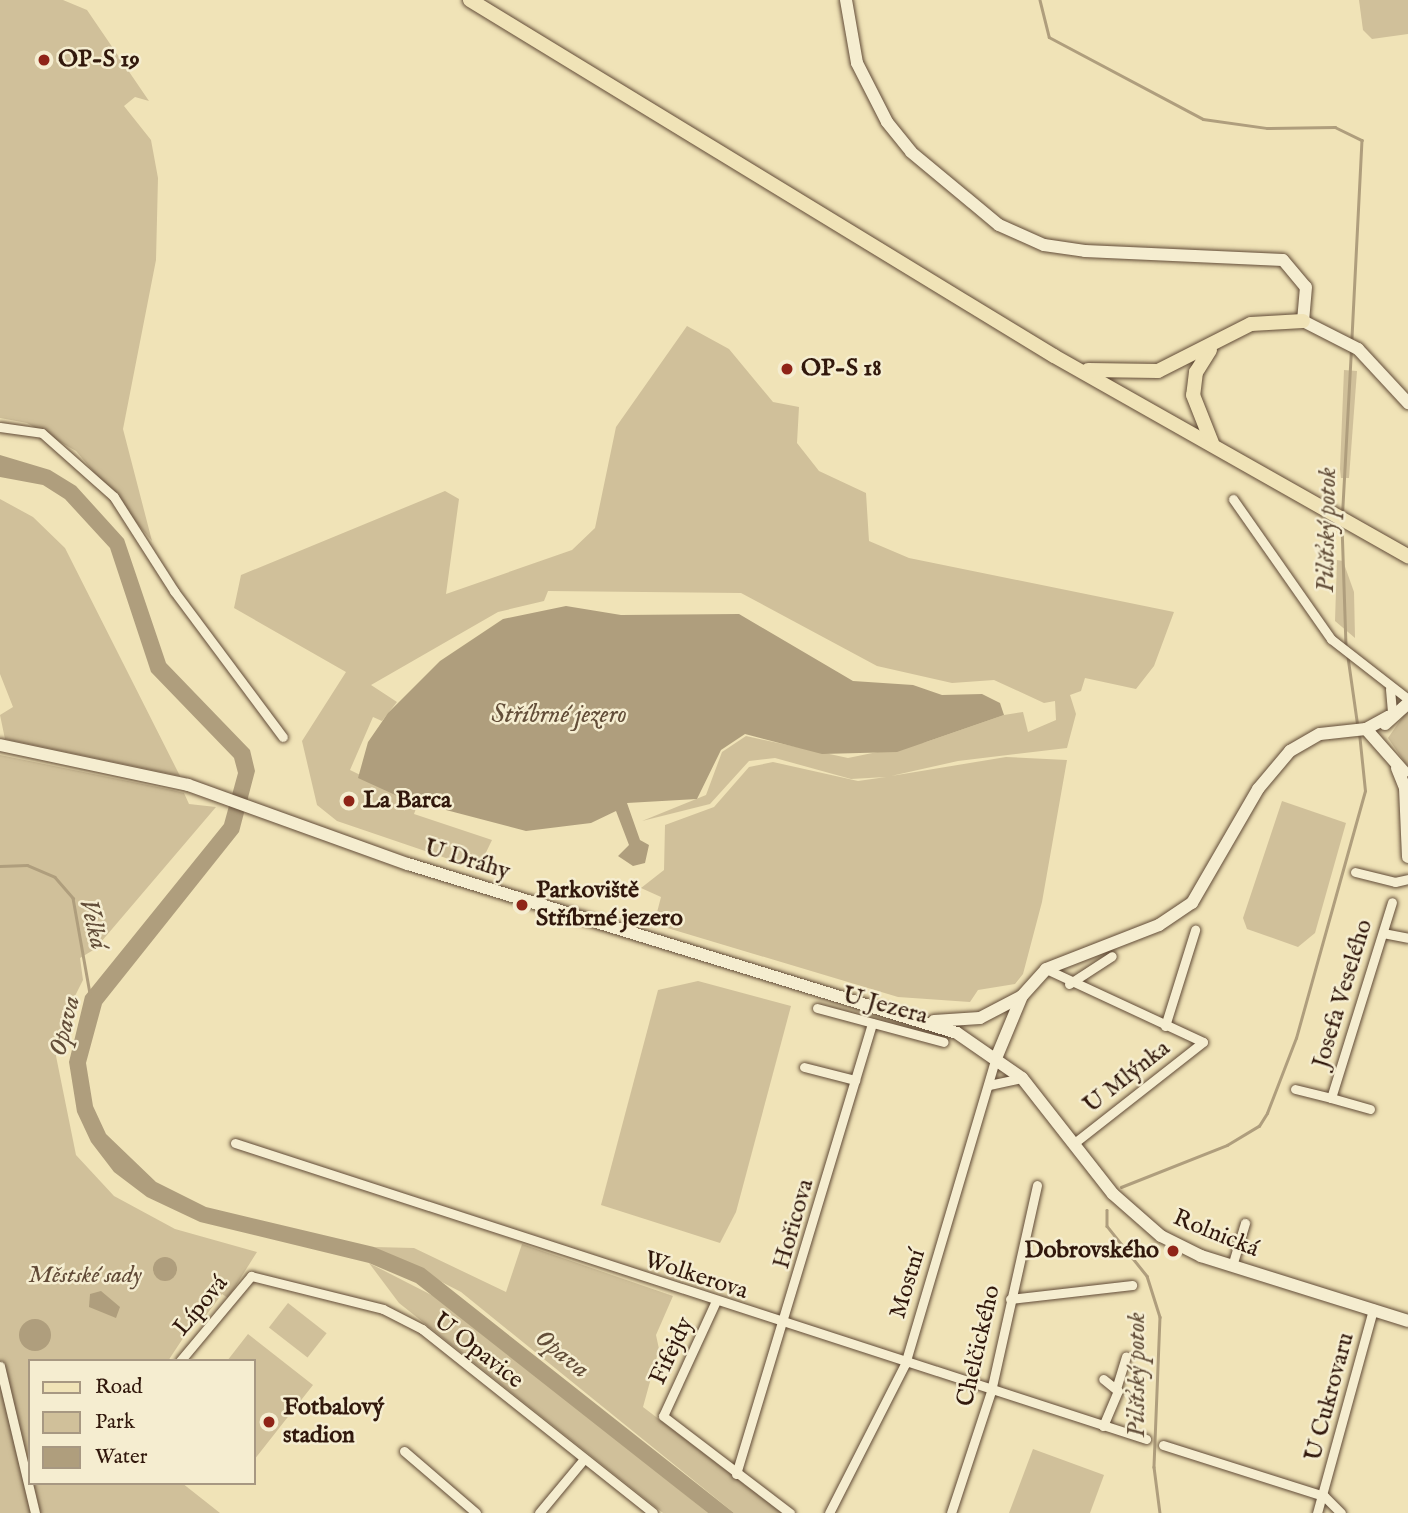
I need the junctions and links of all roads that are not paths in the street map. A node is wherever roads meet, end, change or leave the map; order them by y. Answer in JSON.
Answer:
{"nodes":[{"id":1,"x":470,"y":0,"type":"edge"},
{"id":2,"x":846,"y":0,"type":"edge"},
{"id":3,"x":1303,"y":321,"type":"junction"},
{"id":4,"x":1219,"y":343,"type":"junction"},
{"id":5,"x":1054,"y":356,"type":"junction"},
{"id":6,"x":1408,"y":403,"type":"edge"},
{"id":7,"x":0,"y":427,"type":"edge"},
{"id":8,"x":1221,"y":451,"type":"junction"},
{"id":9,"x":1233,"y":499,"type":"dead end"},
{"id":10,"x":1408,"y":556,"type":"edge"},
{"id":11,"x":1390,"y":689,"type":"junction"},
{"id":12,"x":1408,"y":701,"type":"edge"},
{"id":13,"x":1390,"y":715,"type":"junction"},
{"id":14,"x":1366,"y":729,"type":"junction"},
{"id":15,"x":283,"y":737,"type":"dead end"},
{"id":16,"x":0,"y":745,"type":"edge"},
{"id":17,"x":1382,"y":745,"type":"junction"},
{"id":18,"x":1403,"y":771,"type":"edge"},
{"id":19,"x":1407,"y":795,"type":"edge"},
{"id":20,"x":1408,"y":857,"type":"edge"},
{"id":21,"x":1355,"y":872,"type":"dead end"},
{"id":22,"x":1408,"y":879,"type":"edge"},
{"id":23,"x":1392,"y":902,"type":"dead end"},
{"id":24,"x":1195,"y":930,"type":"dead end"},
{"id":25,"x":1383,"y":933,"type":"junction"},
{"id":26,"x":1408,"y":938,"type":"edge"},
{"id":27,"x":1112,"y":956,"type":"dead end"},
{"id":28,"x":1046,"y":970,"type":"junction"},
{"id":29,"x":1069,"y":984,"type":"junction"},
{"id":30,"x":1022,"y":996,"type":"junction"},
{"id":31,"x":817,"y":1008,"type":"dead end"},
{"id":32,"x":922,"y":1021,"type":"junction"},
{"id":33,"x":872,"y":1023,"type":"junction"},
{"id":34,"x":1165,"y":1026,"type":"junction"},
{"id":35,"x":944,"y":1042,"type":"dead end"},
{"id":36,"x":997,"y":1056,"type":"junction"},
{"id":37,"x":804,"y":1066,"type":"dead end"},
{"id":38,"x":1022,"y":1078,"type":"junction"},
{"id":39,"x":855,"y":1080,"type":"junction"},
{"id":40,"x":988,"y":1087,"type":"junction"},
{"id":41,"x":1295,"y":1089,"type":"dead end"},
{"id":42,"x":1331,"y":1098,"type":"junction"},
{"id":43,"x":1370,"y":1110,"type":"dead end"},
{"id":44,"x":235,"y":1143,"type":"dead end"},
{"id":45,"x":1074,"y":1143,"type":"junction"},
{"id":46,"x":1037,"y":1185,"type":"dead end"},
{"id":47,"x":1245,"y":1223,"type":"dead end"},
{"id":48,"x":1232,"y":1266,"type":"junction"},
{"id":49,"x":251,"y":1276,"type":"joint"},
{"id":50,"x":1132,"y":1285,"type":"dead end"},
{"id":51,"x":1010,"y":1299,"type":"junction"},
{"id":52,"x":715,"y":1303,"type":"junction"},
{"id":53,"x":1373,"y":1309,"type":"junction"},
{"id":54,"x":1408,"y":1321,"type":"edge"},
{"id":55,"x":785,"y":1324,"type":"junction"},
{"id":56,"x":1126,"y":1357,"type":"dead end"},
{"id":57,"x":182,"y":1359,"type":"edge"},
{"id":58,"x":905,"y":1364,"type":"junction"},
{"id":59,"x":0,"y":1366,"type":"edge"},
{"id":60,"x":1103,"y":1379,"type":"dead end"},
{"id":61,"x":1116,"y":1389,"type":"junction"},
{"id":62,"x":991,"y":1391,"type":"junction"},
{"id":63,"x":1103,"y":1426,"type":"junction"},
{"id":64,"x":1146,"y":1439,"type":"dead end"},
{"id":65,"x":1163,"y":1445,"type":"dead end"},
{"id":66,"x":404,"y":1451,"type":"dead end"},
{"id":67,"x":584,"y":1459,"type":"junction"},
{"id":68,"x":736,"y":1474,"type":"junction"},
{"id":69,"x":28,"y":1484,"type":"edge"},
{"id":70,"x":28,"y":1485,"type":"edge"},
{"id":71,"x":1324,"y":1496,"type":"junction"},
{"id":72,"x":35,"y":1513,"type":"edge"},
{"id":73,"x":476,"y":1513,"type":"edge"},
{"id":74,"x":539,"y":1513,"type":"edge"},
{"id":75,"x":653,"y":1513,"type":"edge"},
{"id":76,"x":790,"y":1513,"type":"edge"},
{"id":77,"x":830,"y":1513,"type":"edge"},
{"id":78,"x":951,"y":1513,"type":"edge"},
{"id":79,"x":1317,"y":1513,"type":"edge"},
{"id":80,"x":1341,"y":1513,"type":"edge"}],
"edges":[{"from":1,"to":5,"type":"main road"},
{"from":2,"to":3,"type":"street"},
{"from":3,"to":4,"type":"main road"},
{"from":3,"to":6,"type":"street"},
{"from":4,"to":5,"type":"main road"},
{"from":4,"to":8,"type":"main road"},
{"from":5,"to":8,"type":"main road"},
{"from":7,"to":15,"type":"street"},
{"from":8,"to":10,"type":"main road"},
{"from":9,"to":11,"type":"street"},
{"from":11,"to":12,"type":"street"},
{"from":11,"to":13,"type":"street"},
{"from":12,"to":13,"type":"street"},
{"from":13,"to":14,"type":"street"},
{"from":13,"to":17,"type":"street"},
{"from":14,"to":17,"type":"street"},
{"from":14,"to":28,"type":"street","name":"U Dráhy"},
{"from":16,"to":32,"type":"street","name":"U Dráhy"},
{"from":17,"to":18,"type":"street"},
{"from":18,"to":19,"type":"street"},
{"from":19,"to":20,"type":"street"},
{"from":21,"to":22,"type":"street"},
{"from":23,"to":25,"type":"street","name":"Josefa Veselého"},
{"from":24,"to":34,"type":"street"},
{"from":25,"to":26,"type":"street"},
{"from":25,"to":42,"type":"street","name":"Josefa Veselého"},
{"from":27,"to":29,"type":"street"},
{"from":28,"to":29,"type":"street"},
{"from":28,"to":30,"type":"street","name":"U Dráhy"},
{"from":29,"to":34,"type":"street"},
{"from":30,"to":32,"type":"street","name":"U Dráhy"},
{"from":30,"to":36,"type":"street","name":"U Dráhy"},
{"from":31,"to":33,"type":"street","name":"U Jezera"},
{"from":32,"to":36,"type":"street","name":"U Dráhy"},
{"from":33,"to":35,"type":"street","name":"U Jezera"},
{"from":33,"to":39,"type":"street","name":"Hořicova"},
{"from":34,"to":45,"type":"street","name":"U Mlýnka"},
{"from":36,"to":38,"type":"street","name":"Rolnická"},
{"from":36,"to":40,"type":"street","name":"Mostní"},
{"from":37,"to":39,"type":"street"},
{"from":38,"to":40,"type":"street"},
{"from":38,"to":45,"type":"street","name":"Rolnická"},
{"from":39,"to":55,"type":"street","name":"Hořicova"},
{"from":40,"to":58,"type":"street","name":"Mostní"},
{"from":41,"to":42,"type":"street"},
{"from":42,"to":43,"type":"street","name":"Josefa Veselého"},
{"from":44,"to":52,"type":"street","name":"Wolkerova"},
{"from":45,"to":48,"type":"street","name":"Rolnická"},
{"from":46,"to":51,"type":"street","name":"Chelčického"},
{"from":47,"to":48,"type":"street"},
{"from":48,"to":53,"type":"street","name":"Rolnická"},
{"from":49,"to":57,"type":"street","name":"Lípová"},
{"from":49,"to":67,"type":"street","name":"U Opavice"},
{"from":50,"to":51,"type":"street"},
{"from":51,"to":62,"type":"street","name":"Chelčického"},
{"from":52,"to":55,"type":"street","name":"Wolkerova"},
{"from":52,"to":68,"type":"street","name":"Fifejdy"},
{"from":53,"to":54,"type":"street","name":"Rolnická"},
{"from":53,"to":71,"type":"street","name":"U Cukrovaru"},
{"from":55,"to":58,"type":"street","name":"Wolkerova"},
{"from":55,"to":68,"type":"street","name":"Hořicova"},
{"from":56,"to":61,"type":"street"},
{"from":58,"to":62,"type":"street","name":"Wolkerova"},
{"from":58,"to":77,"type":"street","name":"Mostní"},
{"from":59,"to":69,"type":"street"},
{"from":60,"to":61,"type":"street"},
{"from":61,"to":63,"type":"street"},
{"from":62,"to":63,"type":"street","name":"Wolkerova"},
{"from":62,"to":78,"type":"street","name":"Chelčického"},
{"from":63,"to":64,"type":"street","name":"Wolkerova"},
{"from":65,"to":71,"type":"street"},
{"from":66,"to":73,"type":"street"},
{"from":67,"to":74,"type":"street"},
{"from":67,"to":75,"type":"street","name":"U Opavice"},
{"from":68,"to":76,"type":"street"},
{"from":70,"to":72,"type":"street"},
{"from":71,"to":79,"type":"street","name":"U Cukrovaru"},
{"from":71,"to":80,"type":"street","name":"U Cukrovaru"}]}
